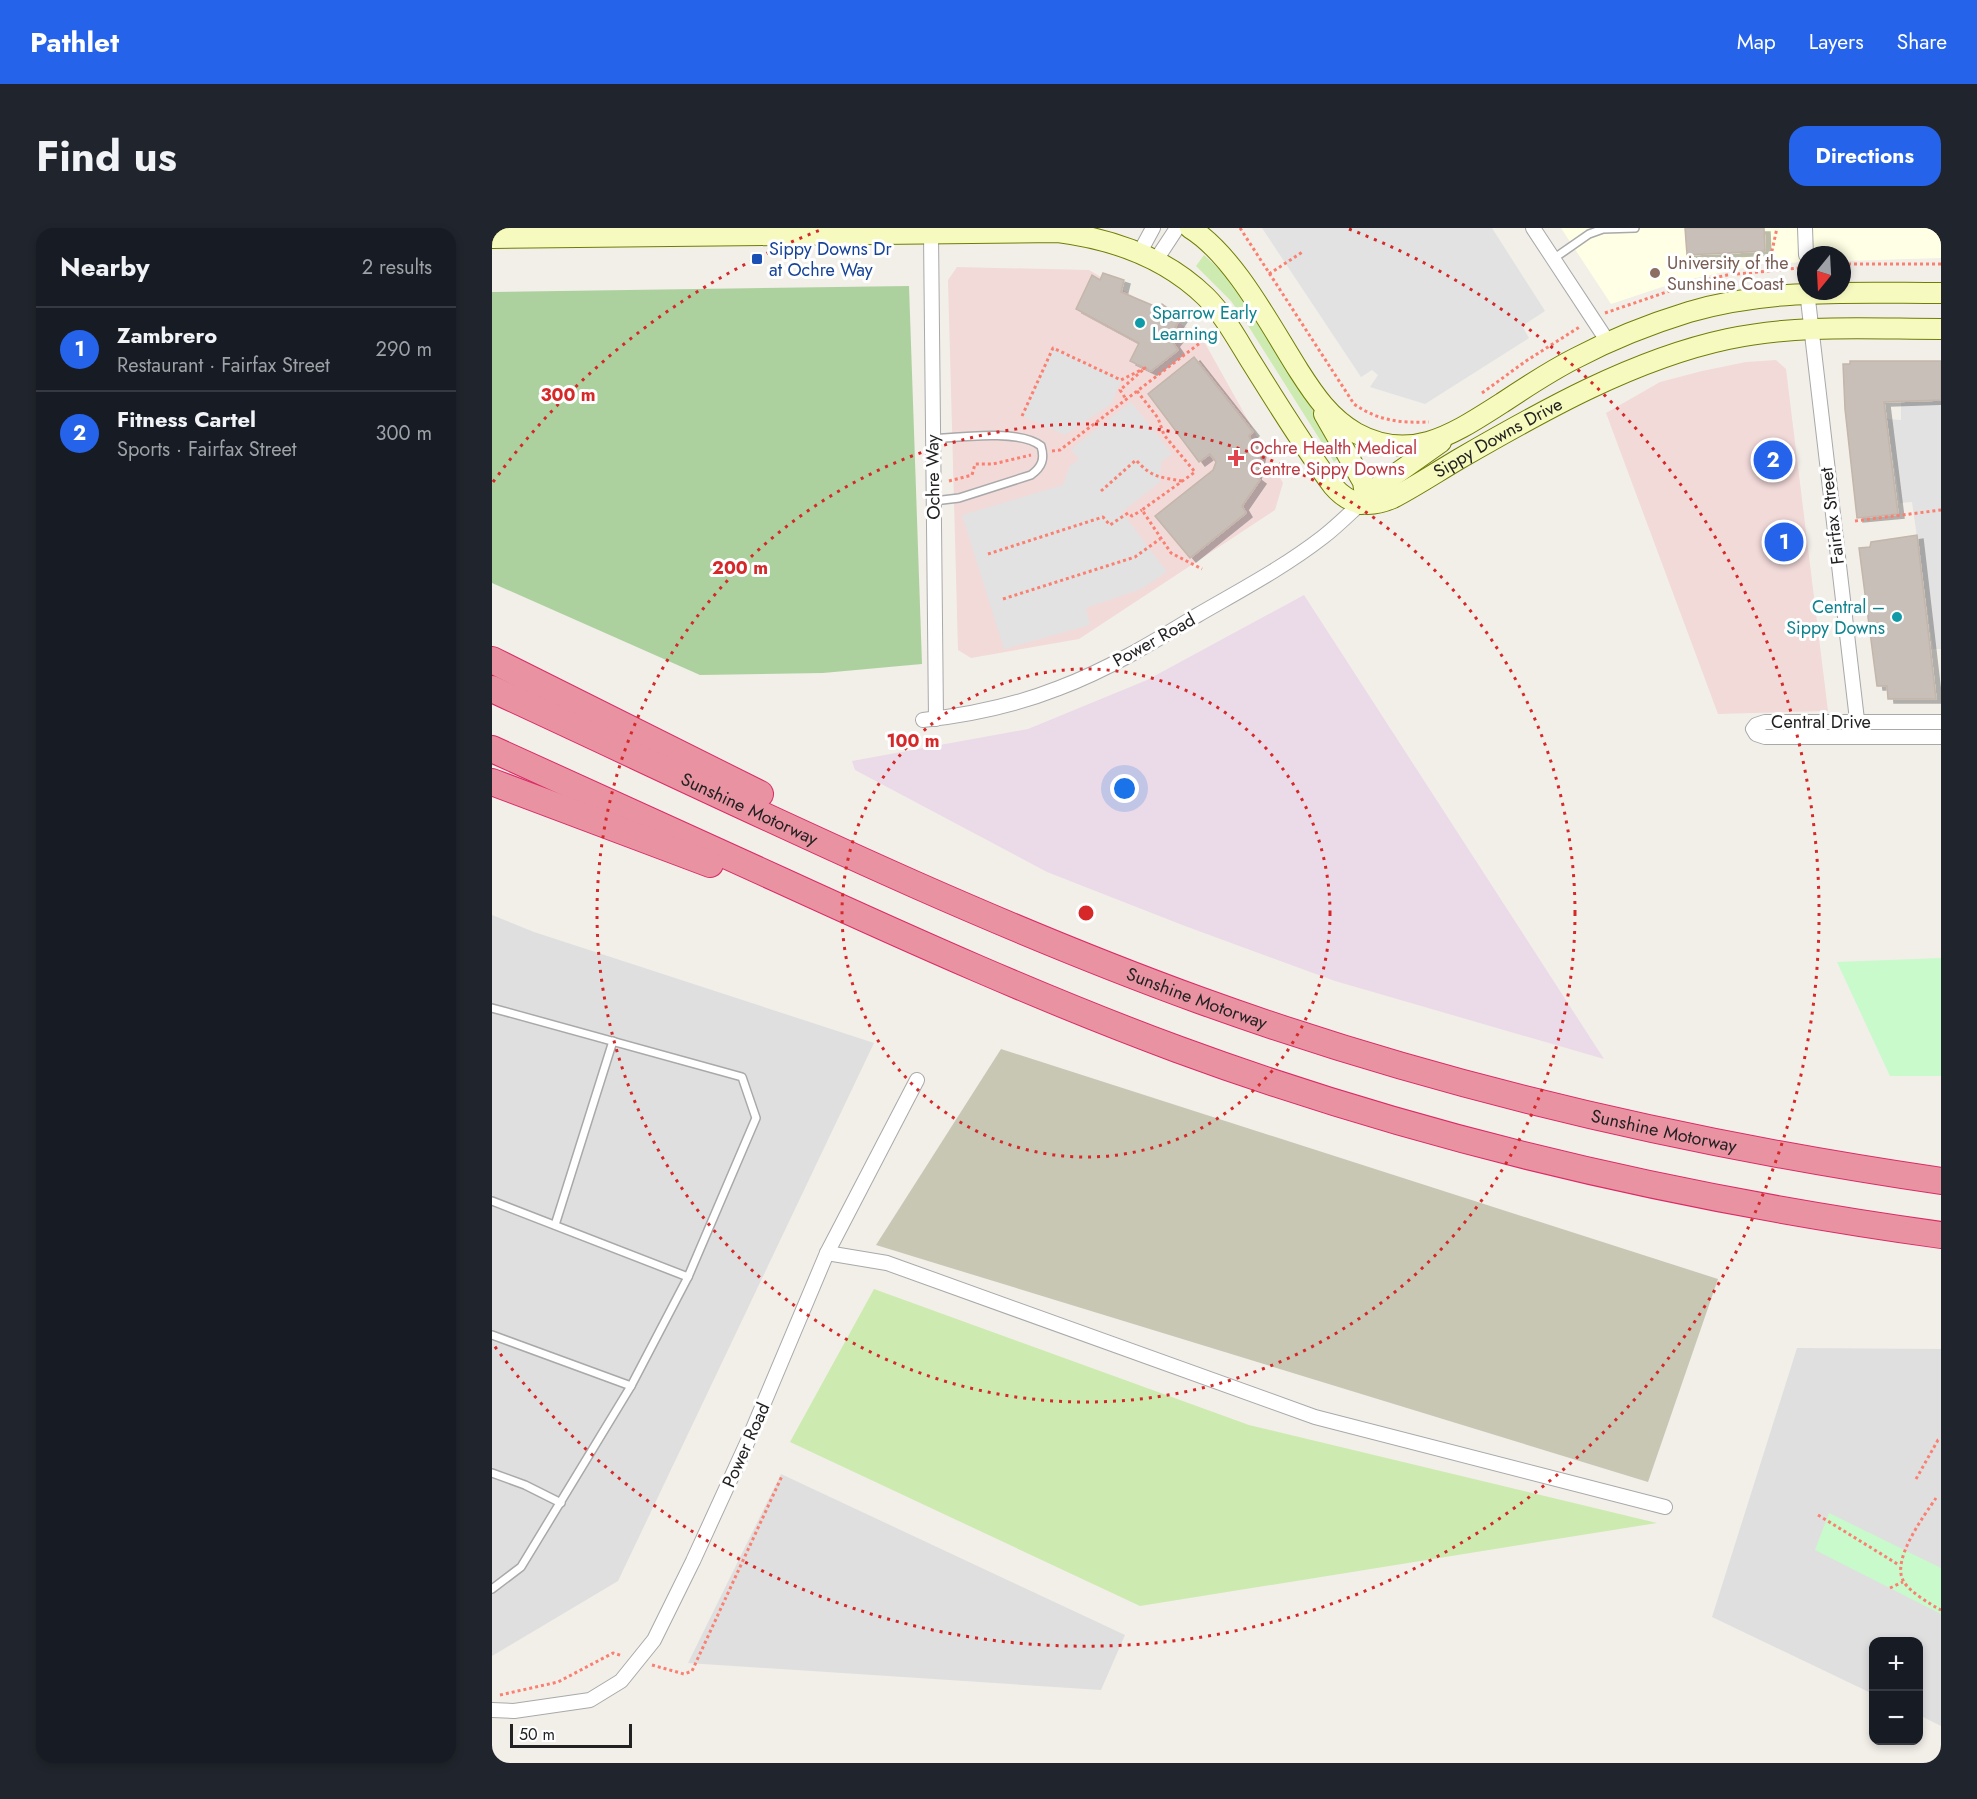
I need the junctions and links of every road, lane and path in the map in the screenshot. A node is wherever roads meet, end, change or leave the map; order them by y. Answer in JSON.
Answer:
{"nodes":[{"id":1,"x":1153,"y":228,"type":"edge"},
{"id":2,"x":1177,"y":228,"type":"edge"},
{"id":3,"x":1190,"y":228,"type":"edge"},
{"id":4,"x":1240,"y":228,"type":"edge"},
{"id":5,"x":1533,"y":228,"type":"edge"},
{"id":6,"x":1635,"y":228,"type":"edge"},
{"id":7,"x":1777,"y":228,"type":"edge"},
{"id":8,"x":1805,"y":228,"type":"edge"},
{"id":9,"x":931,"y":234,"type":"junction"},
{"id":10,"x":492,"y":238,"type":"edge"},
{"id":11,"x":1806,"y":246,"type":"edge"},
{"id":12,"x":1304,"y":251,"type":"dead end"},
{"id":13,"x":1148,"y":256,"type":"junction"},
{"id":14,"x":1553,"y":258,"type":"junction"},
{"id":15,"x":1851,"y":264,"type":"edge"},
{"id":16,"x":1941,"y":264,"type":"edge"},
{"id":17,"x":1797,"y":268,"type":"edge"},
{"id":18,"x":1768,"y":270,"type":"junction"},
{"id":19,"x":1269,"y":274,"type":"junction"},
{"id":20,"x":1851,"y":293,"type":"edge"},
{"id":21,"x":1941,"y":293,"type":"edge"},
{"id":22,"x":1797,"y":294,"type":"edge"},
{"id":23,"x":1808,"y":300,"type":"edge"},
{"id":24,"x":1593,"y":320,"type":"junction"},
{"id":25,"x":1227,"y":323,"type":"junction"},
{"id":26,"x":1941,"y":329,"type":"edge"},
{"id":27,"x":1810,"y":330,"type":"junction"},
{"id":28,"x":1608,"y":342,"type":"junction"},
{"id":29,"x":1137,"y":392,"type":"junction"},
{"id":30,"x":1481,"y":394,"type":"dead end"},
{"id":31,"x":1126,"y":399,"type":"junction"},
{"id":32,"x":1317,"y":399,"type":"junction"},
{"id":33,"x":1022,"y":416,"type":"dead end"},
{"id":34,"x":1430,"y":422,"type":"dead end"},
{"id":35,"x":1455,"y":433,"type":"junction"},
{"id":36,"x":932,"y":439,"type":"junction"},
{"id":37,"x":1043,"y":452,"type":"junction"},
{"id":38,"x":949,"y":481,"type":"dead end"},
{"id":39,"x":1182,"y":481,"type":"junction"},
{"id":40,"x":1101,"y":490,"type":"dead end"},
{"id":41,"x":934,"y":501,"type":"junction"},
{"id":42,"x":1360,"y":504,"type":"junction"},
{"id":43,"x":1142,"y":510,"type":"junction"},
{"id":44,"x":1941,"y":510,"type":"edge"},
{"id":45,"x":1855,"y":521,"type":"dead end"},
{"id":46,"x":1161,"y":538,"type":"junction"},
{"id":47,"x":988,"y":554,"type":"dead end"},
{"id":48,"x":1202,"y":569,"type":"dead end"},
{"id":49,"x":1004,"y":599,"type":"dead end"},
{"id":50,"x":492,"y":660,"type":"edge"},
{"id":51,"x":492,"y":689,"type":"edge"},
{"id":52,"x":930,"y":720,"type":"joint"},
{"id":53,"x":1857,"y":722,"type":"junction"},
{"id":54,"x":1941,"y":722,"type":"edge"},
{"id":55,"x":1859,"y":737,"type":"junction"},
{"id":56,"x":1941,"y":737,"type":"edge"},
{"id":57,"x":492,"y":748,"type":"edge"},
{"id":58,"x":492,"y":782,"type":"edge"},
{"id":59,"x":746,"y":865,"type":"junction"},
{"id":60,"x":927,"y":889,"type":"junction"},
{"id":61,"x":492,"y":1008,"type":"edge"},
{"id":62,"x":613,"y":1041,"type":"junction"},
{"id":63,"x":917,"y":1080,"type":"dead end"},
{"id":64,"x":1941,"y":1181,"type":"edge"},
{"id":65,"x":492,"y":1201,"type":"edge"},
{"id":66,"x":555,"y":1225,"type":"junction"},
{"id":67,"x":1941,"y":1235,"type":"edge"},
{"id":68,"x":827,"y":1253,"type":"junction"},
{"id":69,"x":688,"y":1277,"type":"junction"},
{"id":70,"x":492,"y":1335,"type":"edge"},
{"id":71,"x":631,"y":1386,"type":"junction"},
{"id":72,"x":1941,"y":1439,"type":"edge"},
{"id":73,"x":492,"y":1473,"type":"edge"},
{"id":74,"x":783,"y":1476,"type":"dead end"},
{"id":75,"x":1916,"y":1479,"type":"dead end"},
{"id":76,"x":1936,"y":1498,"type":"dead end"},
{"id":77,"x":561,"y":1503,"type":"junction"},
{"id":78,"x":1665,"y":1507,"type":"dead end"},
{"id":79,"x":1818,"y":1515,"type":"dead end"},
{"id":80,"x":1899,"y":1565,"type":"junction"},
{"id":81,"x":1903,"y":1582,"type":"junction"},
{"id":82,"x":1890,"y":1588,"type":"dead end"},
{"id":83,"x":492,"y":1589,"type":"edge"},
{"id":84,"x":1941,"y":1610,"type":"edge"},
{"id":85,"x":631,"y":1658,"type":"dead end"},
{"id":86,"x":648,"y":1664,"type":"dead end"},
{"id":87,"x":492,"y":1694,"type":"edge"},
{"id":88,"x":492,"y":1710,"type":"edge"}],
"edges":[{"from":1,"to":13,"type":"street"},
{"from":2,"to":13,"type":"street"},
{"from":3,"to":32,"type":"main road","name":"Sippy Downs Drive"},
{"from":4,"to":19,"type":"path"},
{"from":5,"to":14,"type":"street"},
{"from":6,"to":14,"type":"lane"},
{"from":7,"to":18,"type":"path"},
{"from":8,"to":11,"type":"street"},
{"from":9,"to":10,"type":"main road"},
{"from":9,"to":13,"type":"main road"},
{"from":9,"to":36,"type":"street","name":"Ochre Way"},
{"from":12,"to":19,"type":"path"},
{"from":13,"to":25,"type":"main road"},
{"from":14,"to":24,"type":"street"},
{"from":15,"to":16,"type":"path"},
{"from":17,"to":18,"type":"path"},
{"from":18,"to":24,"type":"path"},
{"from":19,"to":34,"type":"path"},
{"from":20,"to":21,"type":"main road","name":"Sippy Downs Drive"},
{"from":22,"to":28,"type":"main road","name":"Sippy Downs Drive"},
{"from":23,"to":27,"type":"street","name":"Fairfax Street"},
{"from":24,"to":28,"type":"street"},
{"from":24,"to":30,"type":"path"},
{"from":25,"to":29,"type":"path"},
{"from":25,"to":42,"type":"main road"},
{"from":26,"to":27,"type":"main road","name":"Sippy Downs Drive"},
{"from":27,"to":42,"type":"main road","name":"Sippy Downs Drive"},
{"from":27,"to":53,"type":"street","name":"Fairfax Street"},
{"from":28,"to":35,"type":"main road","name":"Sippy Downs Drive"},
{"from":29,"to":31,"type":"path"},
{"from":29,"to":39,"type":"path"},
{"from":31,"to":33,"type":"path"},
{"from":31,"to":37,"type":"path"},
{"from":32,"to":35,"type":"main road","name":"Sippy Downs Drive"},
{"from":32,"to":42,"type":"main road"},
{"from":35,"to":42,"type":"main road"},
{"from":36,"to":37,"type":"lane"},
{"from":36,"to":41,"type":"street","name":"Ochre Way"},
{"from":37,"to":38,"type":"path"},
{"from":37,"to":41,"type":"lane"},
{"from":39,"to":40,"type":"path"},
{"from":39,"to":43,"type":"path"},
{"from":41,"to":52,"type":"street","name":"Ochre Way"},
{"from":42,"to":52,"type":"street","name":"Power Road"},
{"from":43,"to":46,"type":"path"},
{"from":43,"to":47,"type":"path"},
{"from":44,"to":45,"type":"path"},
{"from":46,"to":48,"type":"path"},
{"from":46,"to":49,"type":"path"},
{"from":50,"to":60,"type":"highway"},
{"from":51,"to":60,"type":"highway","name":"Sunshine Motorway"},
{"from":53,"to":54,"type":"street","name":"Central Drive"},
{"from":53,"to":55,"type":"street","name":"Fairfax Street"},
{"from":53,"to":55,"type":"street","name":"Central Drive"},
{"from":55,"to":56,"type":"street","name":"Central Drive"},
{"from":57,"to":59,"type":"highway"},
{"from":58,"to":59,"type":"highway"},
{"from":59,"to":67,"type":"highway"},
{"from":60,"to":64,"type":"highway","name":"Sunshine Motorway"},
{"from":61,"to":62,"type":"lane"},
{"from":62,"to":66,"type":"lane"},
{"from":62,"to":69,"type":"lane"},
{"from":63,"to":68,"type":"street","name":"Power Road"},
{"from":65,"to":66,"type":"lane"},
{"from":66,"to":69,"type":"lane"},
{"from":68,"to":78,"type":"street"},
{"from":68,"to":88,"type":"street","name":"Power Road"},
{"from":69,"to":71,"type":"lane"},
{"from":70,"to":71,"type":"lane"},
{"from":71,"to":77,"type":"lane"},
{"from":72,"to":75,"type":"path"},
{"from":73,"to":77,"type":"lane"},
{"from":74,"to":86,"type":"path"},
{"from":76,"to":80,"type":"path"},
{"from":77,"to":83,"type":"lane"},
{"from":79,"to":80,"type":"path"},
{"from":80,"to":81,"type":"path"},
{"from":81,"to":82,"type":"path"},
{"from":81,"to":84,"type":"path"},
{"from":85,"to":87,"type":"path"}]}
